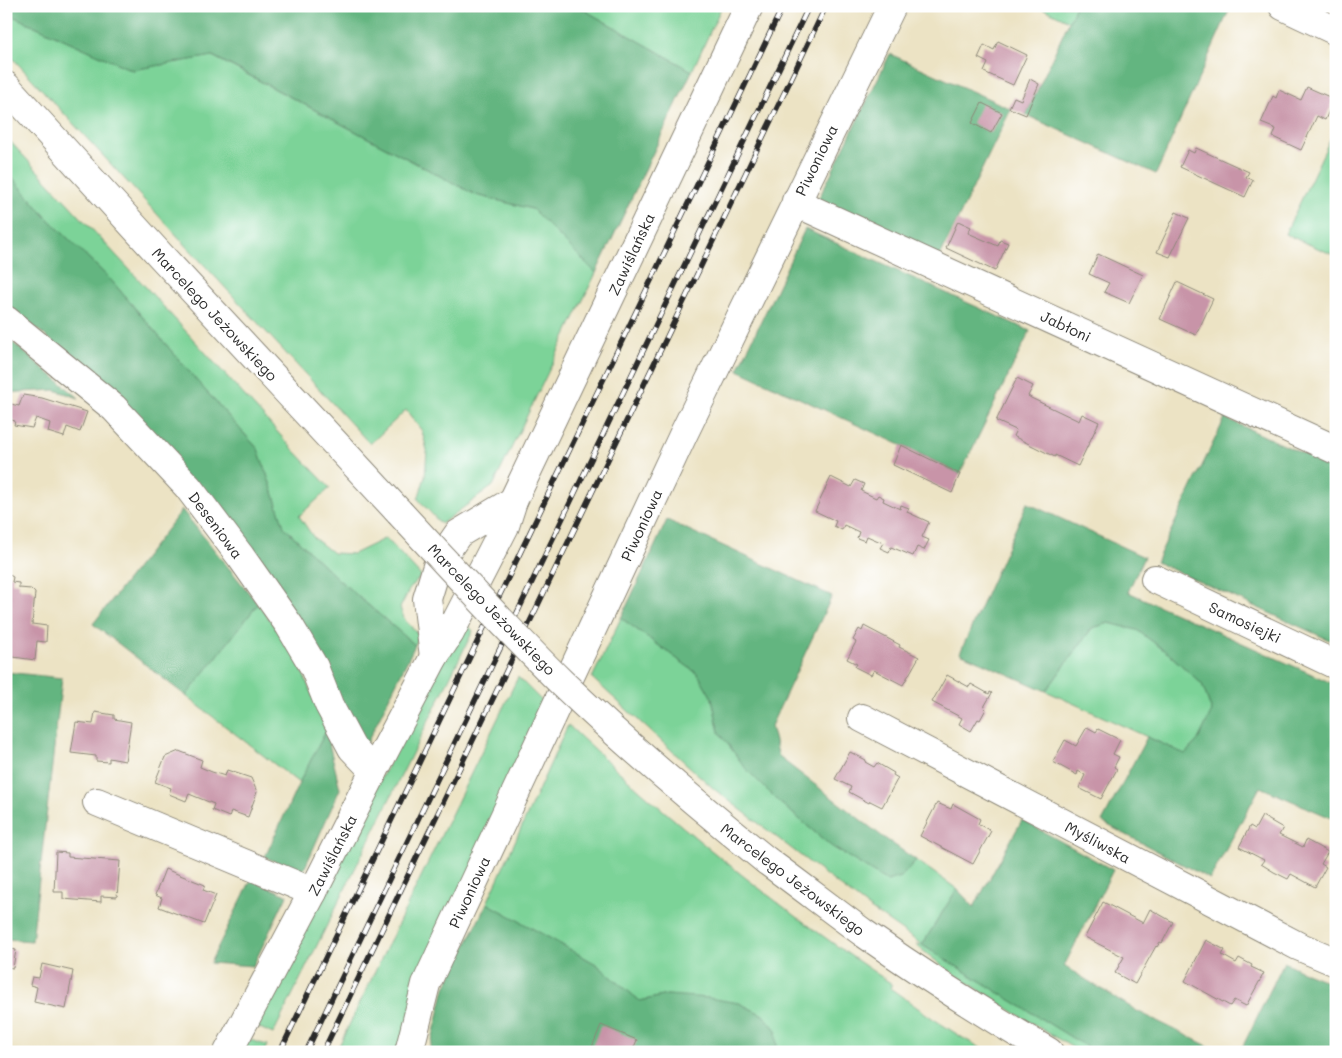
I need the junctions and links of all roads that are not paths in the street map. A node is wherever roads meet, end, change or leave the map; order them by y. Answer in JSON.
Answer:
{"nodes":[{"id":1,"x":749,"y":6,"type":"edge"},
{"id":2,"x":892,"y":6,"type":"edge"},
{"id":3,"x":1283,"y":6,"type":"edge"},
{"id":4,"x":1336,"y":31,"type":"edge"},
{"id":5,"x":6,"y":86,"type":"edge"},
{"id":6,"x":796,"y":201,"type":"junction"},
{"id":7,"x":6,"y":320,"type":"edge"},
{"id":8,"x":1336,"y":450,"type":"edge"},
{"id":9,"x":514,"y":501,"type":"junction"},
{"id":10,"x":1155,"y":580,"type":"dead end"},
{"id":11,"x":434,"y":657,"type":"junction"},
{"id":12,"x":1336,"y":665,"type":"edge"},
{"id":13,"x":862,"y":718,"type":"dead end"},
{"id":14,"x":374,"y":771,"type":"junction"},
{"id":15,"x":97,"y":802,"type":"dead end"},
{"id":16,"x":313,"y":892,"type":"junction"},
{"id":17,"x":1336,"y":962,"type":"edge"},
{"id":18,"x":228,"y":1052,"type":"edge"},
{"id":19,"x":410,"y":1052,"type":"edge"},
{"id":20,"x":1049,"y":1052,"type":"edge"}],
"edges":[{"from":1,"to":9,"type":"street","name":"Zawiślańska"},
{"from":2,"to":6,"type":"street","name":"Piwoniowa"},
{"from":3,"to":4,"type":"street"},
{"from":5,"to":20,"type":"street","name":"Marcelego Jeżowskiego","bridge":true},
{"from":6,"to":8,"type":"street","name":"Jabłoni"},
{"from":6,"to":19,"type":"street","name":"Piwoniowa"},
{"from":7,"to":14,"type":"street","name":"Deseniowa"},
{"from":9,"to":11,"type":"street","name":"Zawiślańska"},
{"from":9,"to":11,"type":"street"},
{"from":10,"to":12,"type":"street","name":"Samosiejki"},
{"from":11,"to":14,"type":"street","name":"Zawiślańska"},
{"from":13,"to":17,"type":"street","name":"Myśliwska"},
{"from":14,"to":16,"type":"street","name":"Zawiślańska"},
{"from":15,"to":16,"type":"street"},
{"from":16,"to":18,"type":"street","name":"Zawiślańska"}]}
